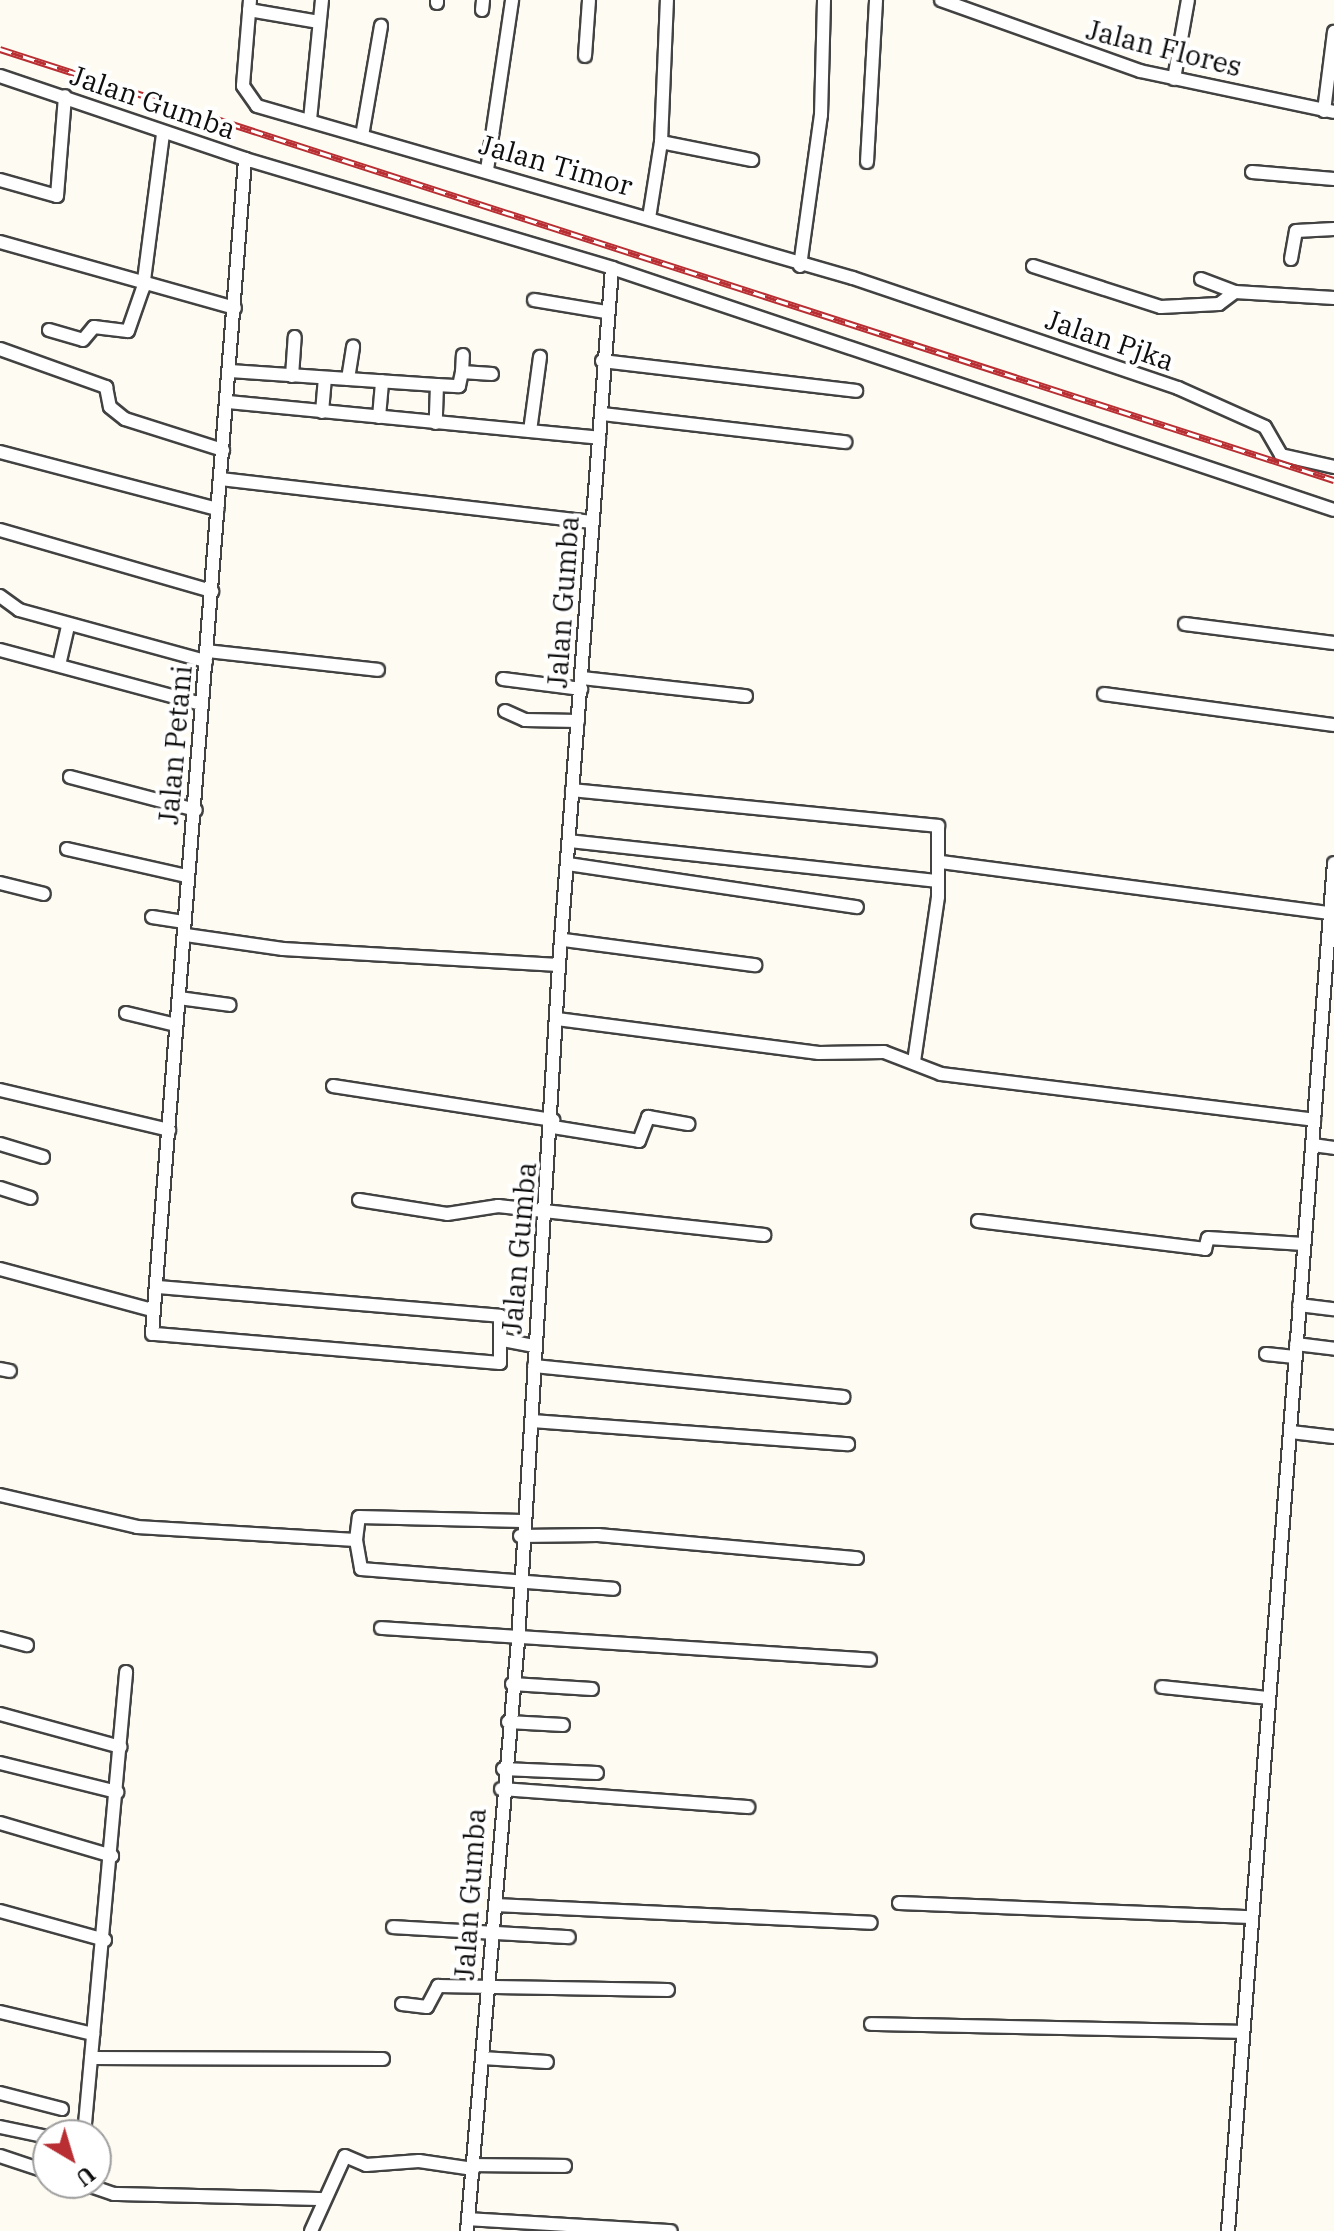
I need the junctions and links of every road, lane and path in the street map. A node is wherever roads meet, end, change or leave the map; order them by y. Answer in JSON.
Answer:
{"nodes":[{"id":1,"x":322,"y":0,"type":"edge"},
{"id":2,"x":512,"y":0,"type":"edge"},
{"id":3,"x":589,"y":0,"type":"edge"},
{"id":4,"x":667,"y":0,"type":"edge"},
{"id":5,"x":824,"y":0,"type":"edge"},
{"id":6,"x":876,"y":0,"type":"edge"},
{"id":7,"x":943,"y":0,"type":"edge"},
{"id":8,"x":1188,"y":0,"type":"edge"},
{"id":9,"x":250,"y":5,"type":"edge"},
{"id":10,"x":319,"y":22,"type":"junction"},
{"id":11,"x":381,"y":26,"type":"dead end"},
{"id":12,"x":1334,"y":32,"type":"edge"},
{"id":13,"x":585,"y":56,"type":"dead end"},
{"id":14,"x":0,"y":76,"type":"edge"},
{"id":15,"x":1174,"y":79,"type":"junction"},
{"id":16,"x":65,"y":96,"type":"junction"},
{"id":17,"x":1329,"y":112,"type":"edge"},
{"id":18,"x":310,"y":120,"type":"junction"},
{"id":19,"x":163,"y":133,"type":"junction"},
{"id":20,"x":362,"y":136,"type":"junction"},
{"id":21,"x":661,"y":142,"type":"junction"},
{"id":22,"x":245,"y":159,"type":"junction"},
{"id":23,"x":752,"y":160,"type":"dead end"},
{"id":24,"x":867,"y":162,"type":"dead end"},
{"id":25,"x":487,"y":170,"type":"junction"},
{"id":26,"x":1252,"y":172,"type":"dead end"},
{"id":27,"x":1334,"y":179,"type":"edge"},
{"id":28,"x":0,"y":180,"type":"edge"},
{"id":29,"x":649,"y":218,"type":"junction"},
{"id":30,"x":1334,"y":229,"type":"edge"},
{"id":31,"x":0,"y":242,"type":"edge"},
{"id":32,"x":1291,"y":259,"type":"dead end"},
{"id":33,"x":800,"y":266,"type":"junction"},
{"id":34,"x":1033,"y":266,"type":"dead end"},
{"id":35,"x":612,"y":268,"type":"junction"},
{"id":36,"x":853,"y":278,"type":"joint"},
{"id":37,"x":1201,"y":279,"type":"dead end"},
{"id":38,"x":143,"y":288,"type":"junction"},
{"id":39,"x":1235,"y":292,"type":"junction"},
{"id":40,"x":1334,"y":298,"type":"edge"},
{"id":41,"x":534,"y":300,"type":"dead end"},
{"id":42,"x":235,"y":308,"type":"junction"},
{"id":43,"x":606,"y":312,"type":"junction"},
{"id":44,"x":49,"y":330,"type":"dead end"},
{"id":45,"x":295,"y":337,"type":"dead end"},
{"id":46,"x":353,"y":346,"type":"dead end"},
{"id":47,"x":0,"y":349,"type":"edge"},
{"id":48,"x":463,"y":355,"type":"dead end"},
{"id":49,"x":540,"y":357,"type":"dead end"},
{"id":50,"x":602,"y":361,"type":"junction"},
{"id":51,"x":230,"y":371,"type":"junction"},
{"id":52,"x":462,"y":372,"type":"junction"},
{"id":53,"x":492,"y":374,"type":"dead end"},
{"id":54,"x":292,"y":376,"type":"junction"},
{"id":55,"x":325,"y":378,"type":"junction"},
{"id":56,"x":348,"y":379,"type":"junction"},
{"id":57,"x":382,"y":381,"type":"junction"},
{"id":58,"x":437,"y":385,"type":"junction"},
{"id":59,"x":856,"y":391,"type":"dead end"},
{"id":60,"x":228,"y":402,"type":"junction"},
{"id":61,"x":322,"y":412,"type":"junction"},
{"id":62,"x":602,"y":414,"type":"junction"},
{"id":63,"x":379,"y":417,"type":"junction"},
{"id":64,"x":436,"y":423,"type":"junction"},
{"id":65,"x":530,"y":431,"type":"junction"},
{"id":66,"x":599,"y":438,"type":"junction"},
{"id":67,"x":845,"y":442,"type":"dead end"},
{"id":68,"x":223,"y":450,"type":"junction"},
{"id":69,"x":0,"y":452,"type":"edge"},
{"id":70,"x":1334,"y":467,"type":"edge"},
{"id":71,"x":220,"y":479,"type":"junction"},
{"id":72,"x":218,"y":509,"type":"junction"},
{"id":73,"x":1334,"y":510,"type":"edge"},
{"id":74,"x":593,"y":522,"type":"junction"},
{"id":75,"x":0,"y":530,"type":"edge"},
{"id":76,"x":212,"y":591,"type":"junction"},
{"id":77,"x":0,"y":596,"type":"edge"},
{"id":78,"x":1185,"y":624,"type":"dead end"},
{"id":79,"x":68,"y":625,"type":"junction"},
{"id":80,"x":1334,"y":643,"type":"edge"},
{"id":81,"x":0,"y":650,"type":"edge"},
{"id":82,"x":206,"y":656,"type":"junction"},
{"id":83,"x":60,"y":661,"type":"junction"},
{"id":84,"x":378,"y":670,"type":"dead end"},
{"id":85,"x":503,"y":679,"type":"dead end"},
{"id":86,"x":582,"y":684,"type":"junction"},
{"id":87,"x":1104,"y":694,"type":"dead end"},
{"id":88,"x":746,"y":696,"type":"dead end"},
{"id":89,"x":202,"y":704,"type":"junction"},
{"id":90,"x":505,"y":711,"type":"dead end"},
{"id":91,"x":578,"y":721,"type":"junction"},
{"id":92,"x":1334,"y":725,"type":"edge"},
{"id":93,"x":70,"y":777,"type":"dead end"},
{"id":94,"x":572,"y":790,"type":"junction"},
{"id":95,"x":196,"y":810,"type":"junction"},
{"id":96,"x":569,"y":841,"type":"junction"},
{"id":97,"x":67,"y":849,"type":"dead end"},
{"id":98,"x":941,"y":862,"type":"junction"},
{"id":99,"x":1334,"y":863,"type":"edge"},
{"id":100,"x":568,"y":864,"type":"junction"},
{"id":101,"x":187,"y":876,"type":"junction"},
{"id":102,"x":937,"y":881,"type":"junction"},
{"id":103,"x":0,"y":883,"type":"edge"},
{"id":104,"x":44,"y":894,"type":"dead end"},
{"id":105,"x":857,"y":907,"type":"dead end"},
{"id":106,"x":1330,"y":913,"type":"junction"},
{"id":107,"x":152,"y":917,"type":"dead end"},
{"id":108,"x":185,"y":929,"type":"junction"},
{"id":109,"x":564,"y":940,"type":"junction"},
{"id":110,"x":1330,"y":963,"type":"edge"},
{"id":111,"x":559,"y":965,"type":"junction"},
{"id":112,"x":755,"y":965,"type":"dead end"},
{"id":113,"x":179,"y":998,"type":"junction"},
{"id":114,"x":230,"y":1005,"type":"dead end"},
{"id":115,"x":126,"y":1013,"type":"dead end"},
{"id":116,"x":557,"y":1019,"type":"junction"},
{"id":117,"x":176,"y":1025,"type":"junction"},
{"id":118,"x":914,"y":1062,"type":"junction"},
{"id":119,"x":333,"y":1086,"type":"dead end"},
{"id":120,"x":0,"y":1090,"type":"edge"},
{"id":121,"x":1314,"y":1120,"type":"junction"},
{"id":122,"x":553,"y":1124,"type":"junction"},
{"id":123,"x":688,"y":1124,"type":"dead end"},
{"id":124,"x":169,"y":1130,"type":"junction"},
{"id":125,"x":0,"y":1144,"type":"edge"},
{"id":126,"x":1313,"y":1145,"type":"junction"},
{"id":127,"x":1334,"y":1148,"type":"edge"},
{"id":128,"x":43,"y":1157,"type":"dead end"},
{"id":129,"x":0,"y":1188,"type":"edge"},
{"id":130,"x":30,"y":1198,"type":"dead end"},
{"id":131,"x":359,"y":1200,"type":"dead end"},
{"id":132,"x":549,"y":1212,"type":"junction"},
{"id":133,"x":978,"y":1221,"type":"dead end"},
{"id":134,"x":764,"y":1235,"type":"dead end"},
{"id":135,"x":1304,"y":1244,"type":"junction"},
{"id":136,"x":0,"y":1269,"type":"edge"},
{"id":137,"x":158,"y":1287,"type":"junction"},
{"id":138,"x":1299,"y":1305,"type":"junction"},
{"id":139,"x":1334,"y":1309,"type":"edge"},
{"id":140,"x":152,"y":1310,"type":"junction"},
{"id":141,"x":503,"y":1340,"type":"junction"},
{"id":142,"x":534,"y":1346,"type":"junction"},
{"id":143,"x":1334,"y":1349,"type":"edge"},
{"id":144,"x":1295,"y":1351,"type":"junction"},
{"id":145,"x":1266,"y":1354,"type":"dead end"},
{"id":146,"x":534,"y":1366,"type":"junction"},
{"id":147,"x":843,"y":1397,"type":"dead end"},
{"id":148,"x":532,"y":1421,"type":"junction"},
{"id":149,"x":1291,"y":1432,"type":"junction"},
{"id":150,"x":1334,"y":1437,"type":"edge"},
{"id":151,"x":848,"y":1444,"type":"dead end"},
{"id":152,"x":0,"y":1495,"type":"edge"},
{"id":153,"x":522,"y":1521,"type":"junction"},
{"id":154,"x":520,"y":1536,"type":"junction"},
{"id":155,"x":356,"y":1540,"type":"junction"},
{"id":156,"x":857,"y":1558,"type":"dead end"},
{"id":157,"x":519,"y":1586,"type":"junction"},
{"id":158,"x":613,"y":1589,"type":"dead end"},
{"id":159,"x":381,"y":1628,"type":"dead end"},
{"id":160,"x":0,"y":1638,"type":"edge"},
{"id":161,"x":518,"y":1641,"type":"junction"},
{"id":162,"x":27,"y":1645,"type":"dead end"},
{"id":163,"x":870,"y":1660,"type":"dead end"},
{"id":164,"x":126,"y":1672,"type":"dead end"},
{"id":165,"x":512,"y":1684,"type":"junction"},
{"id":166,"x":1162,"y":1687,"type":"dead end"},
{"id":167,"x":592,"y":1689,"type":"dead end"},
{"id":168,"x":1268,"y":1698,"type":"junction"},
{"id":169,"x":0,"y":1714,"type":"edge"},
{"id":170,"x":508,"y":1722,"type":"junction"},
{"id":171,"x":563,"y":1725,"type":"dead end"},
{"id":172,"x":121,"y":1747,"type":"junction"},
{"id":173,"x":0,"y":1763,"type":"edge"},
{"id":174,"x":503,"y":1769,"type":"junction"},
{"id":175,"x":597,"y":1773,"type":"dead end"},
{"id":176,"x":501,"y":1789,"type":"junction"},
{"id":177,"x":117,"y":1792,"type":"junction"},
{"id":178,"x":748,"y":1807,"type":"dead end"},
{"id":179,"x":0,"y":1823,"type":"edge"},
{"id":180,"x":112,"y":1856,"type":"junction"},
{"id":181,"x":899,"y":1903,"type":"dead end"},
{"id":182,"x":495,"y":1905,"type":"junction"},
{"id":183,"x":0,"y":1911,"type":"edge"},
{"id":184,"x":1251,"y":1917,"type":"junction"},
{"id":185,"x":871,"y":1923,"type":"dead end"},
{"id":186,"x":393,"y":1927,"type":"dead end"},
{"id":187,"x":492,"y":1934,"type":"junction"},
{"id":188,"x":569,"y":1937,"type":"dead end"},
{"id":189,"x":105,"y":1940,"type":"junction"},
{"id":190,"x":489,"y":1985,"type":"junction"},
{"id":191,"x":668,"y":1990,"type":"dead end"},
{"id":192,"x":402,"y":2004,"type":"dead end"},
{"id":193,"x":0,"y":2012,"type":"edge"},
{"id":194,"x":871,"y":2024,"type":"dead end"},
{"id":195,"x":1242,"y":2032,"type":"junction"},
{"id":196,"x":93,"y":2034,"type":"junction"},
{"id":197,"x":91,"y":2058,"type":"junction"},
{"id":198,"x":482,"y":2058,"type":"junction"},
{"id":199,"x":383,"y":2059,"type":"dead end"},
{"id":200,"x":547,"y":2062,"type":"dead end"},
{"id":201,"x":0,"y":2093,"type":"edge"},
{"id":202,"x":62,"y":2109,"type":"dead end"},
{"id":203,"x":85,"y":2119,"type":"edge"},
{"id":204,"x":0,"y":2127,"type":"edge"},
{"id":205,"x":32,"y":2134,"type":"edge"},
{"id":206,"x":0,"y":2156,"type":"edge"},
{"id":207,"x":565,"y":2166,"type":"dead end"},
{"id":208,"x":32,"y":2167,"type":"edge"},
{"id":209,"x":473,"y":2167,"type":"junction"},
{"id":210,"x":112,"y":2193,"type":"edge"},
{"id":211,"x":323,"y":2199,"type":"junction"},
{"id":212,"x":468,"y":2225,"type":"edge"},
{"id":213,"x":311,"y":2231,"type":"edge"},
{"id":214,"x":671,"y":2231,"type":"edge"},
{"id":215,"x":1228,"y":2231,"type":"edge"}],
"edges":[{"from":1,"to":10,"type":"street"},
{"from":2,"to":25,"type":"street"},
{"from":3,"to":13,"type":"street"},
{"from":4,"to":21,"type":"street"},
{"from":5,"to":33,"type":"street"},
{"from":6,"to":24,"type":"street"},
{"from":7,"to":15,"type":"street","name":"Jalan Flores"},
{"from":8,"to":15,"type":"street"},
{"from":9,"to":10,"type":"street"},
{"from":9,"to":18,"type":"street","name":"Jalan Timor"},
{"from":10,"to":18,"type":"street"},
{"from":11,"to":20,"type":"street"},
{"from":12,"to":17,"type":"street"},
{"from":14,"to":16,"type":"street","name":"Jalan Gumba"},
{"from":15,"to":17,"type":"street","name":"Jalan Flores"},
{"from":16,"to":19,"type":"street","name":"Jalan Gumba"},
{"from":16,"to":28,"type":"street"},
{"from":18,"to":20,"type":"street","name":"Jalan Timor"},
{"from":19,"to":22,"type":"street","name":"Jalan Gumba"},
{"from":19,"to":38,"type":"street"},
{"from":20,"to":25,"type":"street","name":"Jalan Timor"},
{"from":21,"to":23,"type":"street"},
{"from":21,"to":29,"type":"street"},
{"from":22,"to":35,"type":"street","name":"Jalan Gumba"},
{"from":22,"to":42,"type":"street","name":"Jalan Petani"},
{"from":25,"to":29,"type":"street","name":"Jalan Timor"},
{"from":26,"to":27,"type":"street"},
{"from":29,"to":33,"type":"street","name":"Jalan Timor"},
{"from":30,"to":32,"type":"street"},
{"from":31,"to":38,"type":"street"},
{"from":33,"to":36,"type":"street","name":"Jalan Timor"},
{"from":34,"to":39,"type":"street"},
{"from":35,"to":43,"type":"street","name":"Jalan Gumba"},
{"from":35,"to":73,"type":"street","name":"Jalan Gumba"},
{"from":36,"to":70,"type":"street","name":"Jalan Pjka"},
{"from":37,"to":39,"type":"street"},
{"from":38,"to":42,"type":"street"},
{"from":38,"to":44,"type":"street"},
{"from":39,"to":40,"type":"street"},
{"from":41,"to":43,"type":"street"},
{"from":42,"to":51,"type":"street","name":"Jalan Petani"},
{"from":43,"to":50,"type":"street","name":"Jalan Gumba"},
{"from":45,"to":54,"type":"street"},
{"from":46,"to":56,"type":"street"},
{"from":47,"to":68,"type":"street"},
{"from":48,"to":52,"type":"street"},
{"from":49,"to":65,"type":"street"},
{"from":50,"to":59,"type":"street"},
{"from":50,"to":62,"type":"street","name":"Jalan Gumba"},
{"from":51,"to":54,"type":"street"},
{"from":51,"to":60,"type":"street","name":"Jalan Petani"},
{"from":52,"to":53,"type":"street"},
{"from":52,"to":58,"type":"street"},
{"from":54,"to":55,"type":"street"},
{"from":55,"to":56,"type":"street"},
{"from":55,"to":61,"type":"street"},
{"from":56,"to":57,"type":"street"},
{"from":57,"to":58,"type":"street"},
{"from":57,"to":63,"type":"street"},
{"from":58,"to":64,"type":"street"},
{"from":60,"to":61,"type":"street"},
{"from":60,"to":68,"type":"street","name":"Jalan Petani"},
{"from":61,"to":63,"type":"street"},
{"from":62,"to":66,"type":"street","name":"Jalan Gumba"},
{"from":62,"to":67,"type":"street"},
{"from":63,"to":64,"type":"street"},
{"from":64,"to":65,"type":"street"},
{"from":65,"to":66,"type":"street"},
{"from":66,"to":74,"type":"street","name":"Jalan Gumba"},
{"from":68,"to":71,"type":"street","name":"Jalan Petani"},
{"from":69,"to":72,"type":"street"},
{"from":71,"to":72,"type":"street","name":"Jalan Petani"},
{"from":71,"to":74,"type":"street"},
{"from":72,"to":76,"type":"street","name":"Jalan Petani"},
{"from":74,"to":86,"type":"street","name":"Jalan Gumba"},
{"from":75,"to":76,"type":"street"},
{"from":76,"to":82,"type":"street","name":"Jalan Petani"},
{"from":77,"to":79,"type":"street"},
{"from":78,"to":80,"type":"street"},
{"from":79,"to":82,"type":"street"},
{"from":79,"to":83,"type":"street"},
{"from":81,"to":83,"type":"street"},
{"from":82,"to":84,"type":"street"},
{"from":82,"to":89,"type":"street","name":"Jalan Petani"},
{"from":83,"to":89,"type":"street"},
{"from":85,"to":86,"type":"street"},
{"from":86,"to":88,"type":"street"},
{"from":86,"to":91,"type":"street","name":"Jalan Gumba"},
{"from":87,"to":92,"type":"street"},
{"from":89,"to":95,"type":"street","name":"Jalan Petani"},
{"from":90,"to":91,"type":"street"},
{"from":91,"to":94,"type":"street","name":"Jalan Gumba"},
{"from":93,"to":95,"type":"street"},
{"from":94,"to":96,"type":"street","name":"Jalan Gumba"},
{"from":94,"to":98,"type":"street"},
{"from":95,"to":101,"type":"street","name":"Jalan Petani"},
{"from":96,"to":100,"type":"street","name":"Jalan Gumba"},
{"from":96,"to":102,"type":"street"},
{"from":97,"to":101,"type":"street"},
{"from":98,"to":102,"type":"street"},
{"from":98,"to":106,"type":"street"},
{"from":99,"to":106,"type":"street"},
{"from":100,"to":105,"type":"street"},
{"from":100,"to":109,"type":"street","name":"Jalan Gumba"},
{"from":101,"to":108,"type":"street","name":"Jalan Petani"},
{"from":102,"to":118,"type":"street"},
{"from":103,"to":104,"type":"street"},
{"from":106,"to":110,"type":"street"},
{"from":107,"to":108,"type":"street"},
{"from":108,"to":111,"type":"street"},
{"from":108,"to":113,"type":"street","name":"Jalan Petani"},
{"from":109,"to":111,"type":"street","name":"Jalan Gumba"},
{"from":109,"to":112,"type":"street"},
{"from":110,"to":121,"type":"street"},
{"from":111,"to":116,"type":"street","name":"Jalan Gumba"},
{"from":113,"to":114,"type":"street"},
{"from":113,"to":117,"type":"street","name":"Jalan Petani"},
{"from":115,"to":117,"type":"street"},
{"from":116,"to":118,"type":"street"},
{"from":116,"to":122,"type":"street","name":"Jalan Gumba"},
{"from":117,"to":124,"type":"street","name":"Jalan Petani"},
{"from":118,"to":121,"type":"street"},
{"from":119,"to":122,"type":"street"},
{"from":120,"to":124,"type":"street"},
{"from":121,"to":126,"type":"street"},
{"from":122,"to":123,"type":"street"},
{"from":122,"to":132,"type":"street","name":"Jalan Gumba"},
{"from":124,"to":137,"type":"street","name":"Jalan Petani"},
{"from":125,"to":128,"type":"street"},
{"from":126,"to":127,"type":"street"},
{"from":126,"to":135,"type":"street"},
{"from":129,"to":130,"type":"street"},
{"from":131,"to":132,"type":"street"},
{"from":132,"to":134,"type":"street"},
{"from":132,"to":142,"type":"street","name":"Jalan Gumba"},
{"from":133,"to":135,"type":"street"},
{"from":135,"to":138,"type":"street"},
{"from":136,"to":140,"type":"street"},
{"from":137,"to":140,"type":"street","name":"Jalan Petani"},
{"from":137,"to":141,"type":"street"},
{"from":138,"to":139,"type":"street"},
{"from":138,"to":144,"type":"street"},
{"from":140,"to":141,"type":"street","name":"Jalan Petani"},
{"from":141,"to":142,"type":"street"},
{"from":142,"to":146,"type":"street","name":"Jalan Gumba"},
{"from":143,"to":144,"type":"street"},
{"from":144,"to":145,"type":"street"},
{"from":144,"to":149,"type":"street"},
{"from":146,"to":147,"type":"street"},
{"from":146,"to":148,"type":"street","name":"Jalan Gumba"},
{"from":148,"to":151,"type":"street"},
{"from":148,"to":153,"type":"street","name":"Jalan Gumba"},
{"from":149,"to":150,"type":"street"},
{"from":149,"to":168,"type":"street"},
{"from":152,"to":155,"type":"street"},
{"from":153,"to":154,"type":"street","name":"Jalan Gumba"},
{"from":153,"to":155,"type":"street"},
{"from":154,"to":156,"type":"street"},
{"from":154,"to":157,"type":"street","name":"Jalan Gumba"},
{"from":155,"to":157,"type":"street"},
{"from":157,"to":158,"type":"street"},
{"from":157,"to":161,"type":"street","name":"Jalan Gumba"},
{"from":159,"to":161,"type":"street"},
{"from":160,"to":162,"type":"street"},
{"from":161,"to":163,"type":"street"},
{"from":161,"to":165,"type":"street","name":"Jalan Gumba"},
{"from":164,"to":172,"type":"street"},
{"from":165,"to":167,"type":"street"},
{"from":165,"to":170,"type":"street","name":"Jalan Gumba"},
{"from":166,"to":168,"type":"street"},
{"from":168,"to":184,"type":"street"},
{"from":169,"to":172,"type":"street"},
{"from":170,"to":171,"type":"street"},
{"from":170,"to":174,"type":"street","name":"Jalan Gumba"},
{"from":172,"to":177,"type":"street"},
{"from":173,"to":177,"type":"street"},
{"from":174,"to":175,"type":"street"},
{"from":174,"to":176,"type":"street","name":"Jalan Gumba"},
{"from":176,"to":178,"type":"street"},
{"from":176,"to":182,"type":"street","name":"Jalan Gumba"},
{"from":177,"to":180,"type":"street"},
{"from":179,"to":180,"type":"street"},
{"from":180,"to":189,"type":"street"},
{"from":181,"to":184,"type":"street"},
{"from":182,"to":185,"type":"street"},
{"from":182,"to":187,"type":"street","name":"Jalan Gumba"},
{"from":183,"to":189,"type":"street"},
{"from":184,"to":195,"type":"street"},
{"from":186,"to":187,"type":"street"},
{"from":187,"to":188,"type":"street"},
{"from":187,"to":190,"type":"street","name":"Jalan Gumba"},
{"from":189,"to":196,"type":"street"},
{"from":190,"to":191,"type":"street"},
{"from":190,"to":192,"type":"street"},
{"from":190,"to":198,"type":"street","name":"Jalan Gumba"},
{"from":193,"to":196,"type":"street"},
{"from":194,"to":195,"type":"street"},
{"from":195,"to":215,"type":"street"},
{"from":196,"to":197,"type":"street"},
{"from":197,"to":199,"type":"street"},
{"from":197,"to":203,"type":"street"},
{"from":198,"to":200,"type":"street"},
{"from":198,"to":209,"type":"street","name":"Jalan Gumba"},
{"from":201,"to":202,"type":"street"},
{"from":204,"to":205,"type":"street"},
{"from":206,"to":208,"type":"street"},
{"from":207,"to":209,"type":"street"},
{"from":209,"to":211,"type":"street"},
{"from":209,"to":212,"type":"street","name":"Jalan Gumba"},
{"from":210,"to":211,"type":"street"},
{"from":211,"to":213,"type":"street"},
{"from":212,"to":214,"type":"street"}]}
